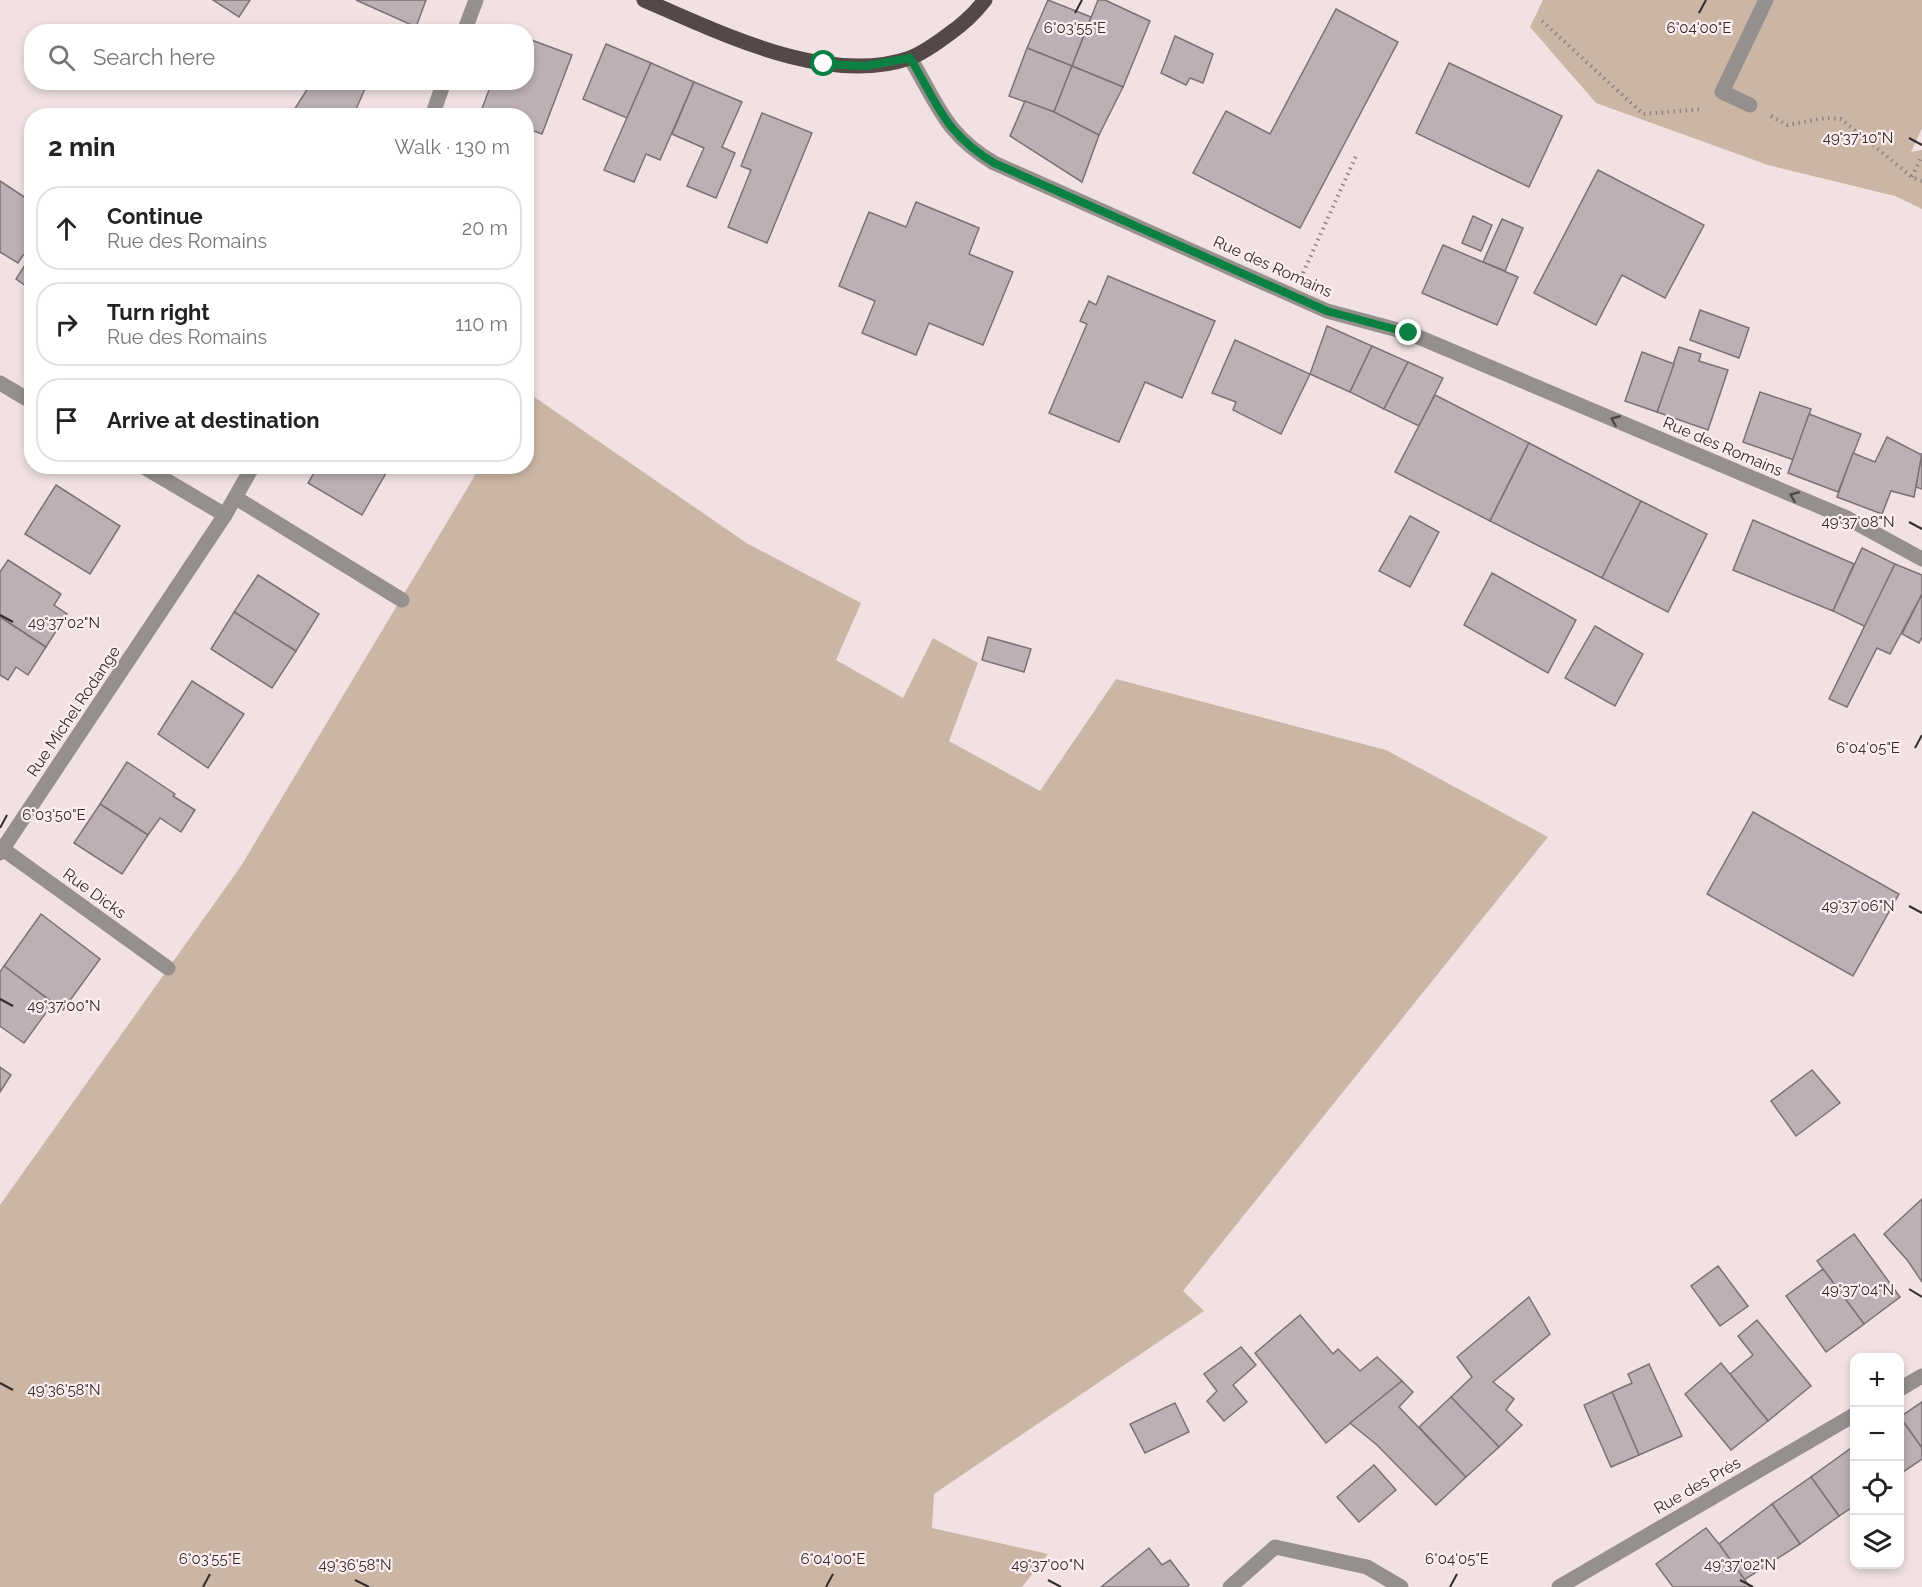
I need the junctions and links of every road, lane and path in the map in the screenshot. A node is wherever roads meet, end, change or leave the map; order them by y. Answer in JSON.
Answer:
{"nodes":[{"id":1,"x":476,"y":0,"type":"edge"},
{"id":2,"x":644,"y":0,"type":"edge"},
{"id":3,"x":985,"y":0,"type":"edge"},
{"id":4,"x":1766,"y":0,"type":"edge"},
{"id":5,"x":1542,"y":21,"type":"dead end"},
{"id":6,"x":467,"y":24,"type":"edge"},
{"id":7,"x":910,"y":58,"type":"junction"},
{"id":8,"x":441,"y":90,"type":"edge"},
{"id":9,"x":1750,"y":105,"type":"junction"},
{"id":10,"x":435,"y":108,"type":"edge"},
{"id":11,"x":1922,"y":155,"type":"edge"},
{"id":12,"x":1356,"y":156,"type":"dead end"},
{"id":13,"x":1912,"y":177,"type":"junction"},
{"id":14,"x":1922,"y":182,"type":"edge"},
{"id":15,"x":1292,"y":295,"type":"junction"},
{"id":16,"x":0,"y":383,"type":"edge"},
{"id":17,"x":24,"y":397,"type":"edge"},
{"id":18,"x":156,"y":474,"type":"edge"},
{"id":19,"x":249,"y":474,"type":"edge"},
{"id":20,"x":236,"y":498,"type":"junction"},
{"id":21,"x":225,"y":515,"type":"junction"},
{"id":22,"x":1922,"y":559,"type":"edge"},
{"id":23,"x":402,"y":600,"type":"dead end"},
{"id":24,"x":1,"y":850,"type":"edge"},
{"id":25,"x":168,"y":968,"type":"dead end"},
{"id":26,"x":1922,"y":1376,"type":"edge"},
{"id":27,"x":1904,"y":1386,"type":"edge"},
{"id":28,"x":1850,"y":1417,"type":"edge"},
{"id":29,"x":1230,"y":1587,"type":"edge"},
{"id":30,"x":1401,"y":1587,"type":"edge"},
{"id":31,"x":1559,"y":1587,"type":"edge"}],
"edges":[{"from":1,"to":6,"type":"street"},
{"from":2,"to":7,"type":"main road"},
{"from":3,"to":7,"type":"main road"},
{"from":4,"to":9,"type":"street"},
{"from":5,"to":9,"type":"path"},
{"from":7,"to":15,"type":"street","name":"Rue des Romains"},
{"from":8,"to":10,"type":"street"},
{"from":9,"to":13,"type":"path"},
{"from":11,"to":13,"type":"path"},
{"from":12,"to":15,"type":"path"},
{"from":13,"to":14,"type":"path"},
{"from":22,"to":15,"type":"street","name":"Rue des Romains","one_way":true},
{"from":16,"to":17,"type":"street"},
{"from":18,"to":21,"type":"street"},
{"from":19,"to":20,"type":"street","name":"Rue Michel Rodange"},
{"from":20,"to":21,"type":"street","name":"Rue Michel Rodange"},
{"from":20,"to":23,"type":"street"},
{"from":21,"to":24,"type":"street","name":"Rue Michel Rodange"},
{"from":24,"to":25,"type":"street","name":"Rue Dicks"},
{"from":26,"to":27,"type":"street"},
{"from":28,"to":31,"type":"street","name":"Rue des Prés"},
{"from":29,"to":30,"type":"street"}]}
